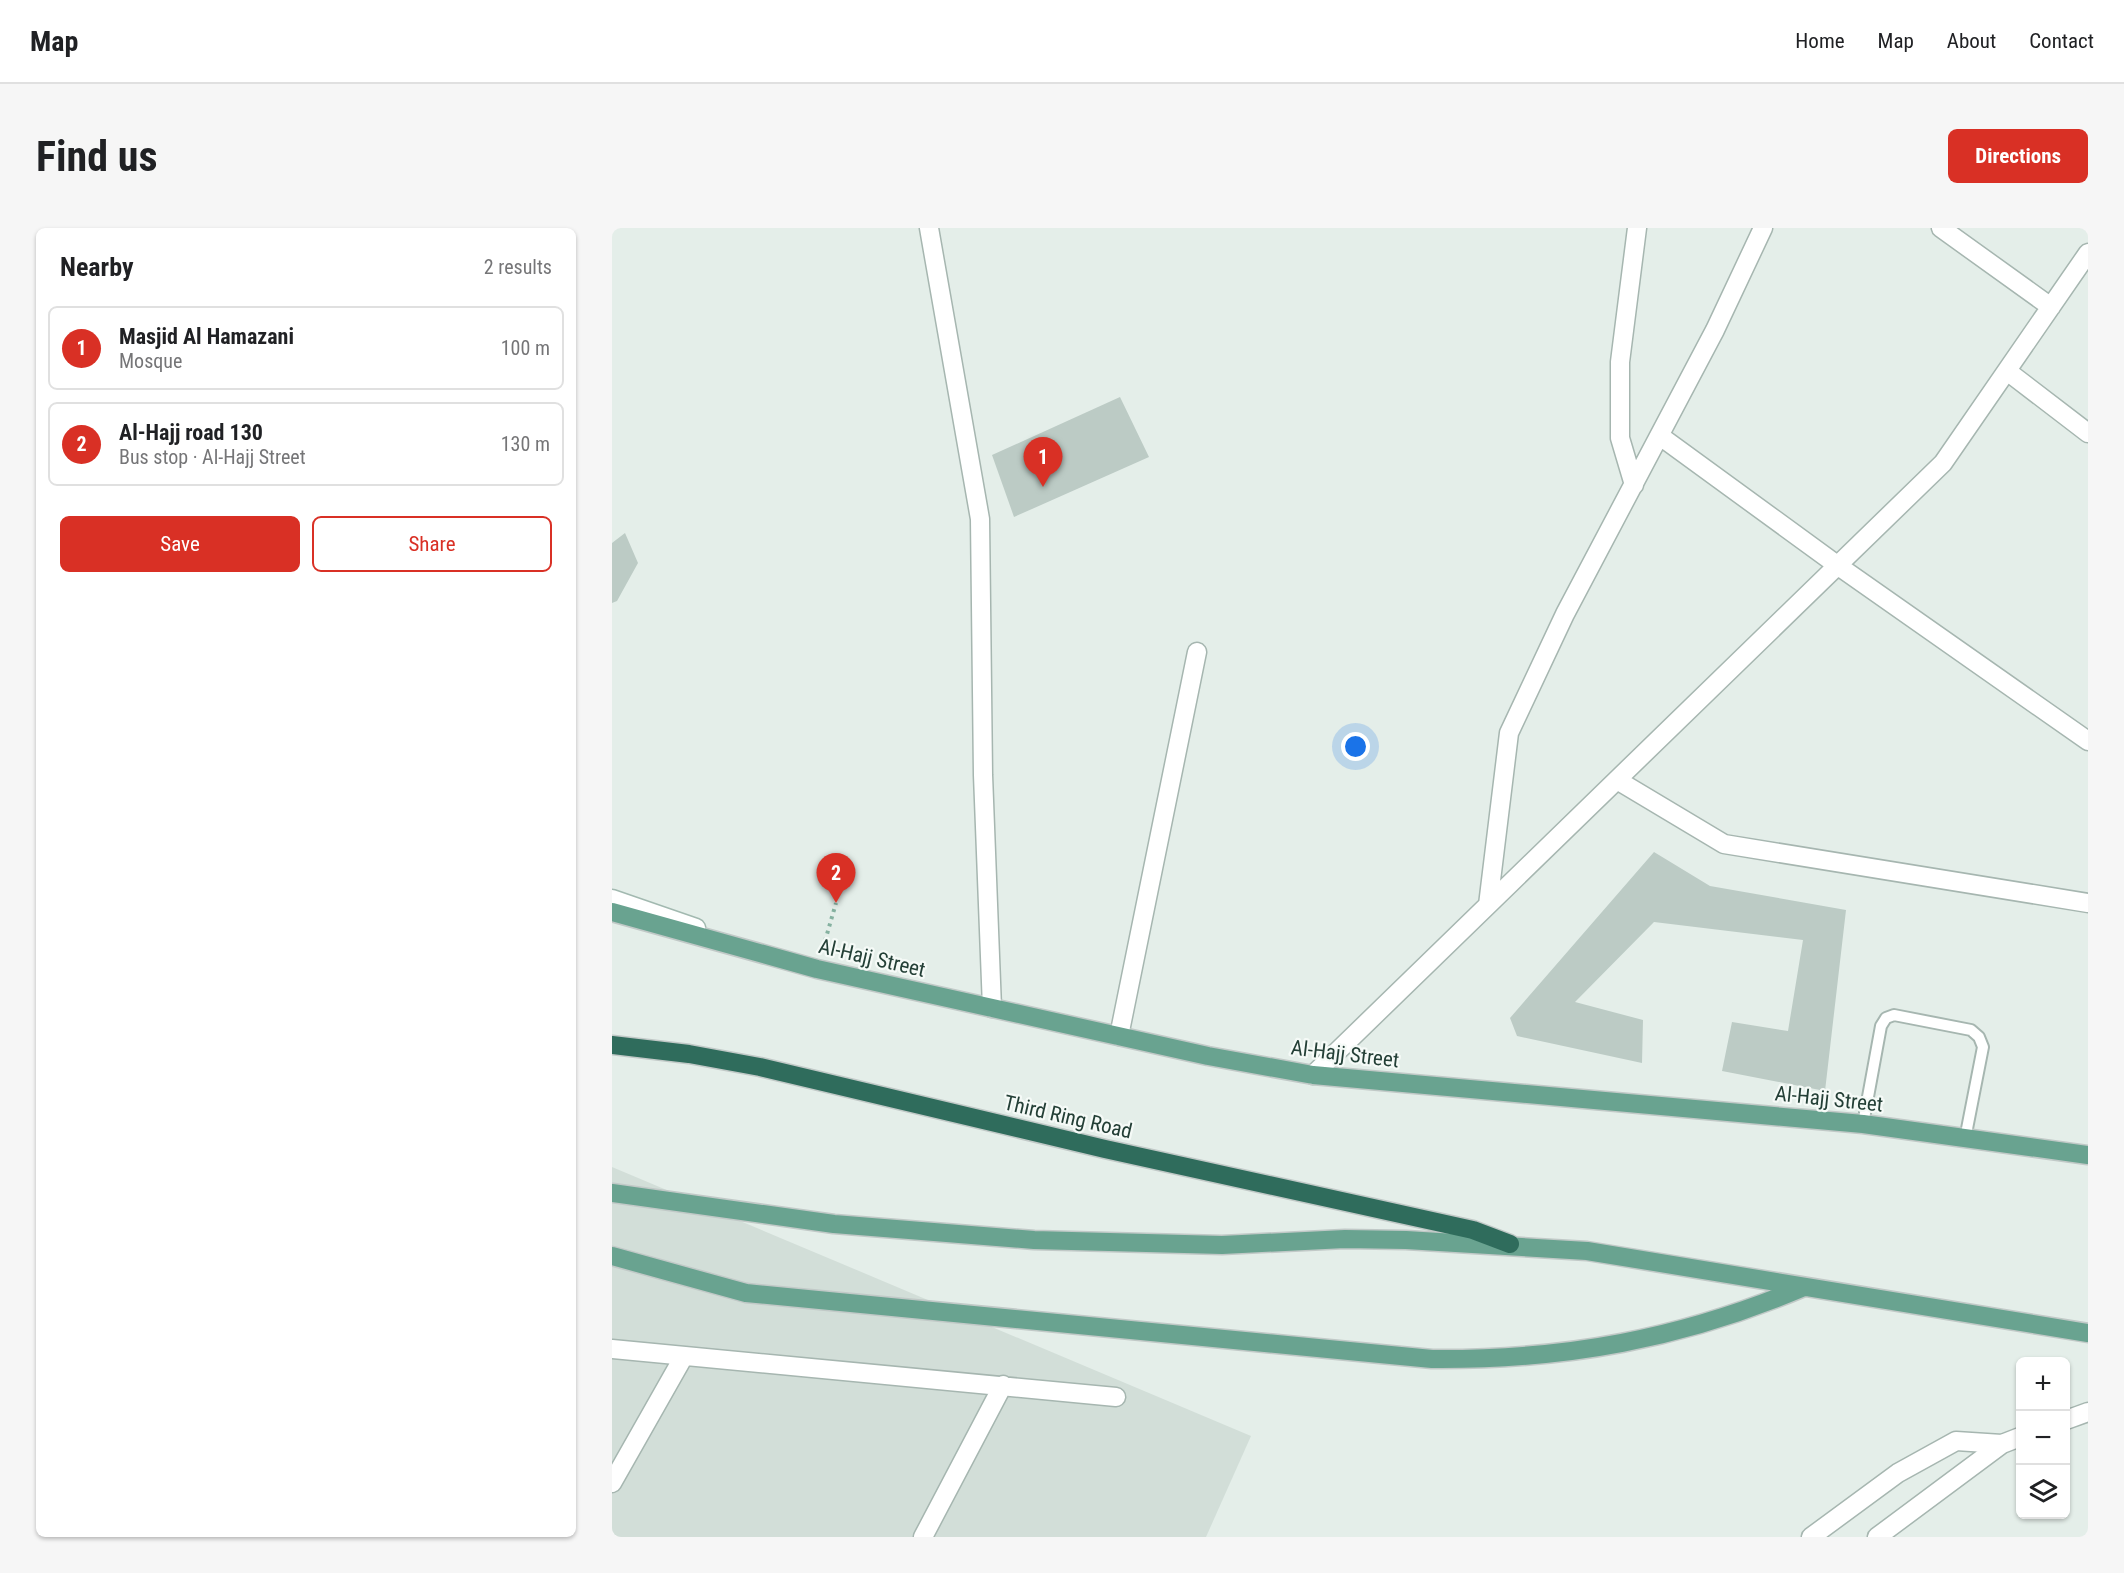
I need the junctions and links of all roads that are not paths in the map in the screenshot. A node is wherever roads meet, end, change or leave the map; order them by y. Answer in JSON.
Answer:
{"nodes":[{"id":1,"x":929,"y":228,"type":"edge"},
{"id":2,"x":1637,"y":228,"type":"edge"},
{"id":3,"x":1763,"y":228,"type":"edge"},
{"id":4,"x":1941,"y":228,"type":"edge"},
{"id":5,"x":2088,"y":253,"type":"edge"},
{"id":6,"x":2050,"y":307,"type":"junction"},
{"id":7,"x":2007,"y":371,"type":"junction"},
{"id":8,"x":2088,"y":433,"type":"edge"},
{"id":9,"x":1660,"y":436,"type":"junction"},
{"id":10,"x":1634,"y":485,"type":"junction"},
{"id":11,"x":1837,"y":565,"type":"junction"},
{"id":12,"x":1197,"y":652,"type":"dead end"},
{"id":13,"x":2088,"y":741,"type":"edge"},
{"id":14,"x":1617,"y":780,"type":"junction"},
{"id":15,"x":612,"y":899,"type":"edge"},
{"id":16,"x":2088,"y":903,"type":"edge"},
{"id":17,"x":1488,"y":905,"type":"junction"},
{"id":18,"x":612,"y":912,"type":"edge"},
{"id":19,"x":817,"y":969,"type":"junction"},
{"id":20,"x":992,"y":1008,"type":"junction"},
{"id":21,"x":1119,"y":1036,"type":"junction"},
{"id":22,"x":612,"y":1046,"type":"edge"},
{"id":23,"x":1312,"y":1075,"type":"junction"},
{"id":24,"x":1863,"y":1124,"type":"junction"},
{"id":25,"x":1965,"y":1139,"type":"junction"},
{"id":26,"x":2088,"y":1155,"type":"edge"},
{"id":27,"x":612,"y":1193,"type":"edge"},
{"id":28,"x":1510,"y":1244,"type":"junction"},
{"id":29,"x":612,"y":1256,"type":"edge"},
{"id":30,"x":1804,"y":1287,"type":"junction"},
{"id":31,"x":2088,"y":1333,"type":"edge"},
{"id":32,"x":612,"y":1348,"type":"edge"},
{"id":33,"x":684,"y":1356,"type":"junction"},
{"id":34,"x":1003,"y":1385,"type":"junction"},
{"id":35,"x":1116,"y":1397,"type":"dead end"},
{"id":36,"x":2088,"y":1412,"type":"edge"},
{"id":37,"x":2070,"y":1419,"type":"edge"},
{"id":38,"x":2016,"y":1439,"type":"edge"},
{"id":39,"x":2002,"y":1444,"type":"junction"},
{"id":40,"x":612,"y":1483,"type":"edge"},
{"id":41,"x":923,"y":1537,"type":"edge"},
{"id":42,"x":1811,"y":1537,"type":"edge"},
{"id":43,"x":1877,"y":1537,"type":"edge"}],
"edges":[{"from":1,"to":20,"type":"street"},
{"from":2,"to":10,"type":"street"},
{"from":3,"to":9,"type":"street"},
{"from":4,"to":6,"type":"street"},
{"from":5,"to":6,"type":"street"},
{"from":6,"to":7,"type":"street"},
{"from":7,"to":8,"type":"street"},
{"from":7,"to":11,"type":"street"},
{"from":9,"to":10,"type":"street"},
{"from":9,"to":11,"type":"street"},
{"from":10,"to":17,"type":"street"},
{"from":11,"to":13,"type":"street"},
{"from":11,"to":14,"type":"street"},
{"from":12,"to":21,"type":"street"},
{"from":14,"to":16,"type":"street"},
{"from":14,"to":17,"type":"street"},
{"from":15,"to":19,"type":"street"},
{"from":17,"to":23,"type":"street"},
{"from":18,"to":19,"type":"main road","name":"Al-Hajj Street"},
{"from":19,"to":20,"type":"main road","name":"Al-Hajj Street"},
{"from":20,"to":21,"type":"main road","name":"Al-Hajj Street"},
{"from":21,"to":23,"type":"main road","name":"Al-Hajj Street"},
{"from":22,"to":28,"type":"highway","name":"Third Ring Road"},
{"from":23,"to":24,"type":"main road","name":"Al-Hajj Street"},
{"from":24,"to":25,"type":"main road","name":"Al-Hajj Street"},
{"from":24,"to":25,"type":"lane"},
{"from":25,"to":26,"type":"main road","name":"Al-Hajj Street"},
{"from":27,"to":28,"type":"main road"},
{"from":28,"to":30,"type":"main road"},
{"from":29,"to":30,"type":"main road"},
{"from":30,"to":31,"type":"main road"},
{"from":32,"to":33,"type":"street"},
{"from":33,"to":34,"type":"street"},
{"from":33,"to":40,"type":"street"},
{"from":34,"to":35,"type":"street"},
{"from":34,"to":41,"type":"street"},
{"from":36,"to":37,"type":"street"},
{"from":38,"to":39,"type":"street"},
{"from":39,"to":42,"type":"street"},
{"from":39,"to":43,"type":"street"}]}
